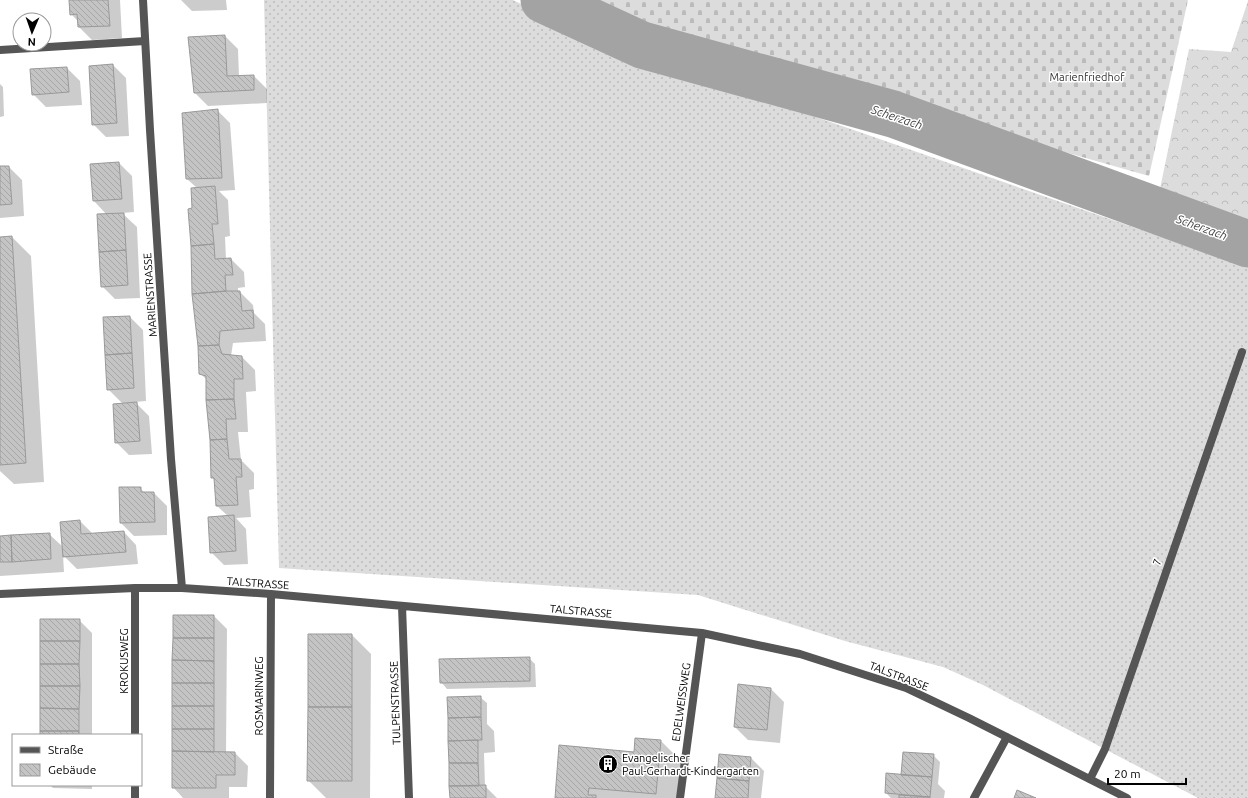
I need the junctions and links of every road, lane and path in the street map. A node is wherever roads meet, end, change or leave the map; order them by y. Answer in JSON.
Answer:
{"nodes":[{"id":1,"x":143,"y":0,"type":"edge"},
{"id":2,"x":145,"y":41,"type":"junction"},
{"id":3,"x":0,"y":50,"type":"edge"},
{"id":4,"x":1242,"y":352,"type":"dead end"},
{"id":5,"x":135,"y":588,"type":"junction"},
{"id":6,"x":182,"y":588,"type":"junction"},
{"id":7,"x":0,"y":594,"type":"edge"},
{"id":8,"x":271,"y":594,"type":"junction"},
{"id":9,"x":402,"y":606,"type":"junction"},
{"id":10,"x":702,"y":633,"type":"junction"},
{"id":11,"x":135,"y":734,"type":"edge"},
{"id":12,"x":1007,"y":737,"type":"junction"},
{"id":13,"x":1090,"y":779,"type":"junction"},
{"id":14,"x":135,"y":786,"type":"edge"},
{"id":15,"x":135,"y":798,"type":"edge"},
{"id":16,"x":270,"y":798,"type":"edge"},
{"id":17,"x":409,"y":798,"type":"edge"},
{"id":18,"x":680,"y":798,"type":"edge"},
{"id":19,"x":974,"y":798,"type":"edge"},
{"id":20,"x":1127,"y":798,"type":"edge"}],
"edges":[{"from":1,"to":2,"type":"street","name":"MARIENSTRASSE"},
{"from":2,"to":3,"type":"street"},
{"from":2,"to":6,"type":"street","name":"MARIENSTRASSE"},
{"from":4,"to":13,"type":"street","name":"7"},
{"from":5,"to":6,"type":"street","name":"TALSTRASSE"},
{"from":5,"to":7,"type":"street","name":"TALSTRASSE"},
{"from":5,"to":11,"type":"street","name":"KROKUSWEG"},
{"from":6,"to":8,"type":"street","name":"TALSTRASSE"},
{"from":8,"to":9,"type":"street","name":"TALSTRASSE"},
{"from":8,"to":16,"type":"street","name":"ROSMARINWEG"},
{"from":9,"to":10,"type":"street","name":"TALSTRASSE"},
{"from":9,"to":17,"type":"street","name":"TULPENSTRASSE"},
{"from":10,"to":12,"type":"street","name":"TALSTRASSE"},
{"from":10,"to":18,"type":"street","name":"EDELWEISSWEG"},
{"from":12,"to":13,"type":"street","name":"TALSTRASSE"},
{"from":12,"to":19,"type":"street"},
{"from":13,"to":20,"type":"street","name":"TALSTRASSE"},
{"from":14,"to":15,"type":"street"}]}
